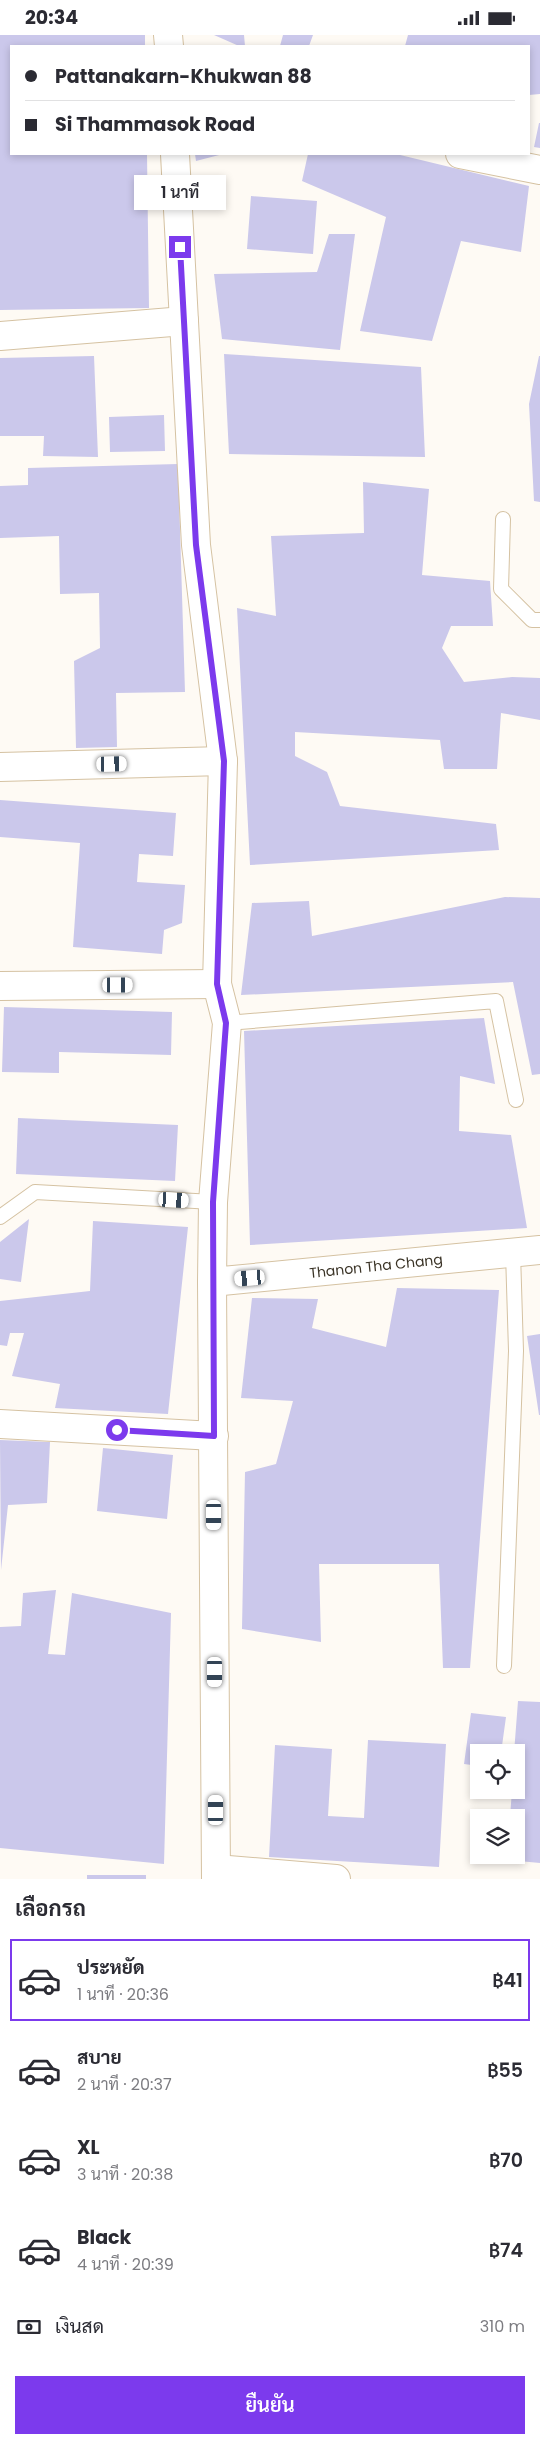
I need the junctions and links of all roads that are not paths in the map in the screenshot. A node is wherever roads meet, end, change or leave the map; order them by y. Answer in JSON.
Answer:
{"nodes":[{"id":1,"x":175,"y":155,"type":"edge"},
{"id":2,"x":465,"y":155,"type":"edge"},
{"id":3,"x":540,"y":170,"type":"edge"},
{"id":4,"x":184,"y":321,"type":"junction"},
{"id":5,"x":0,"y":336,"type":"edge"},
{"id":6,"x":503,"y":519,"type":"dead end"},
{"id":7,"x":540,"y":620,"type":"edge"},
{"id":8,"x":224,"y":761,"type":"junction"},
{"id":9,"x":0,"y":767,"type":"edge"},
{"id":10,"x":217,"y":984,"type":"junction"},
{"id":11,"x":0,"y":986,"type":"edge"},
{"id":12,"x":226,"y":1023,"type":"junction"},
{"id":13,"x":516,"y":1100,"type":"dead end"},
{"id":14,"x":213,"y":1202,"type":"junction"},
{"id":15,"x":0,"y":1217,"type":"edge"},
{"id":16,"x":540,"y":1250,"type":"edge"},
{"id":17,"x":513,"y":1253,"type":"junction"},
{"id":18,"x":212,"y":1282,"type":"junction"},
{"id":19,"x":0,"y":1424,"type":"edge"},
{"id":20,"x":214,"y":1436,"type":"junction"},
{"id":21,"x":504,"y":1666,"type":"dead end"},
{"id":22,"x":216,"y":1874,"type":"edge"},
{"id":23,"x":336,"y":1879,"type":"edge"}],
"edges":[{"from":1,"to":4,"type":"street"},
{"from":2,"to":3,"type":"street"},
{"from":4,"to":5,"type":"street"},
{"from":4,"to":8,"type":"street"},
{"from":6,"to":7,"type":"lane"},
{"from":8,"to":9,"type":"street"},
{"from":8,"to":10,"type":"street"},
{"from":10,"to":11,"type":"street"},
{"from":10,"to":12,"type":"street"},
{"from":12,"to":13,"type":"lane"},
{"from":12,"to":14,"type":"street"},
{"from":14,"to":15,"type":"lane"},
{"from":14,"to":18,"type":"street"},
{"from":16,"to":17,"type":"street","name":"Thanon Tha Chang"},
{"from":17,"to":18,"type":"street","name":"Thanon Tha Chang"},
{"from":17,"to":21,"type":"lane"},
{"from":18,"to":20,"type":"street"},
{"from":19,"to":20,"type":"street"},
{"from":20,"to":22,"type":"street"},
{"from":22,"to":23,"type":"street"}]}
